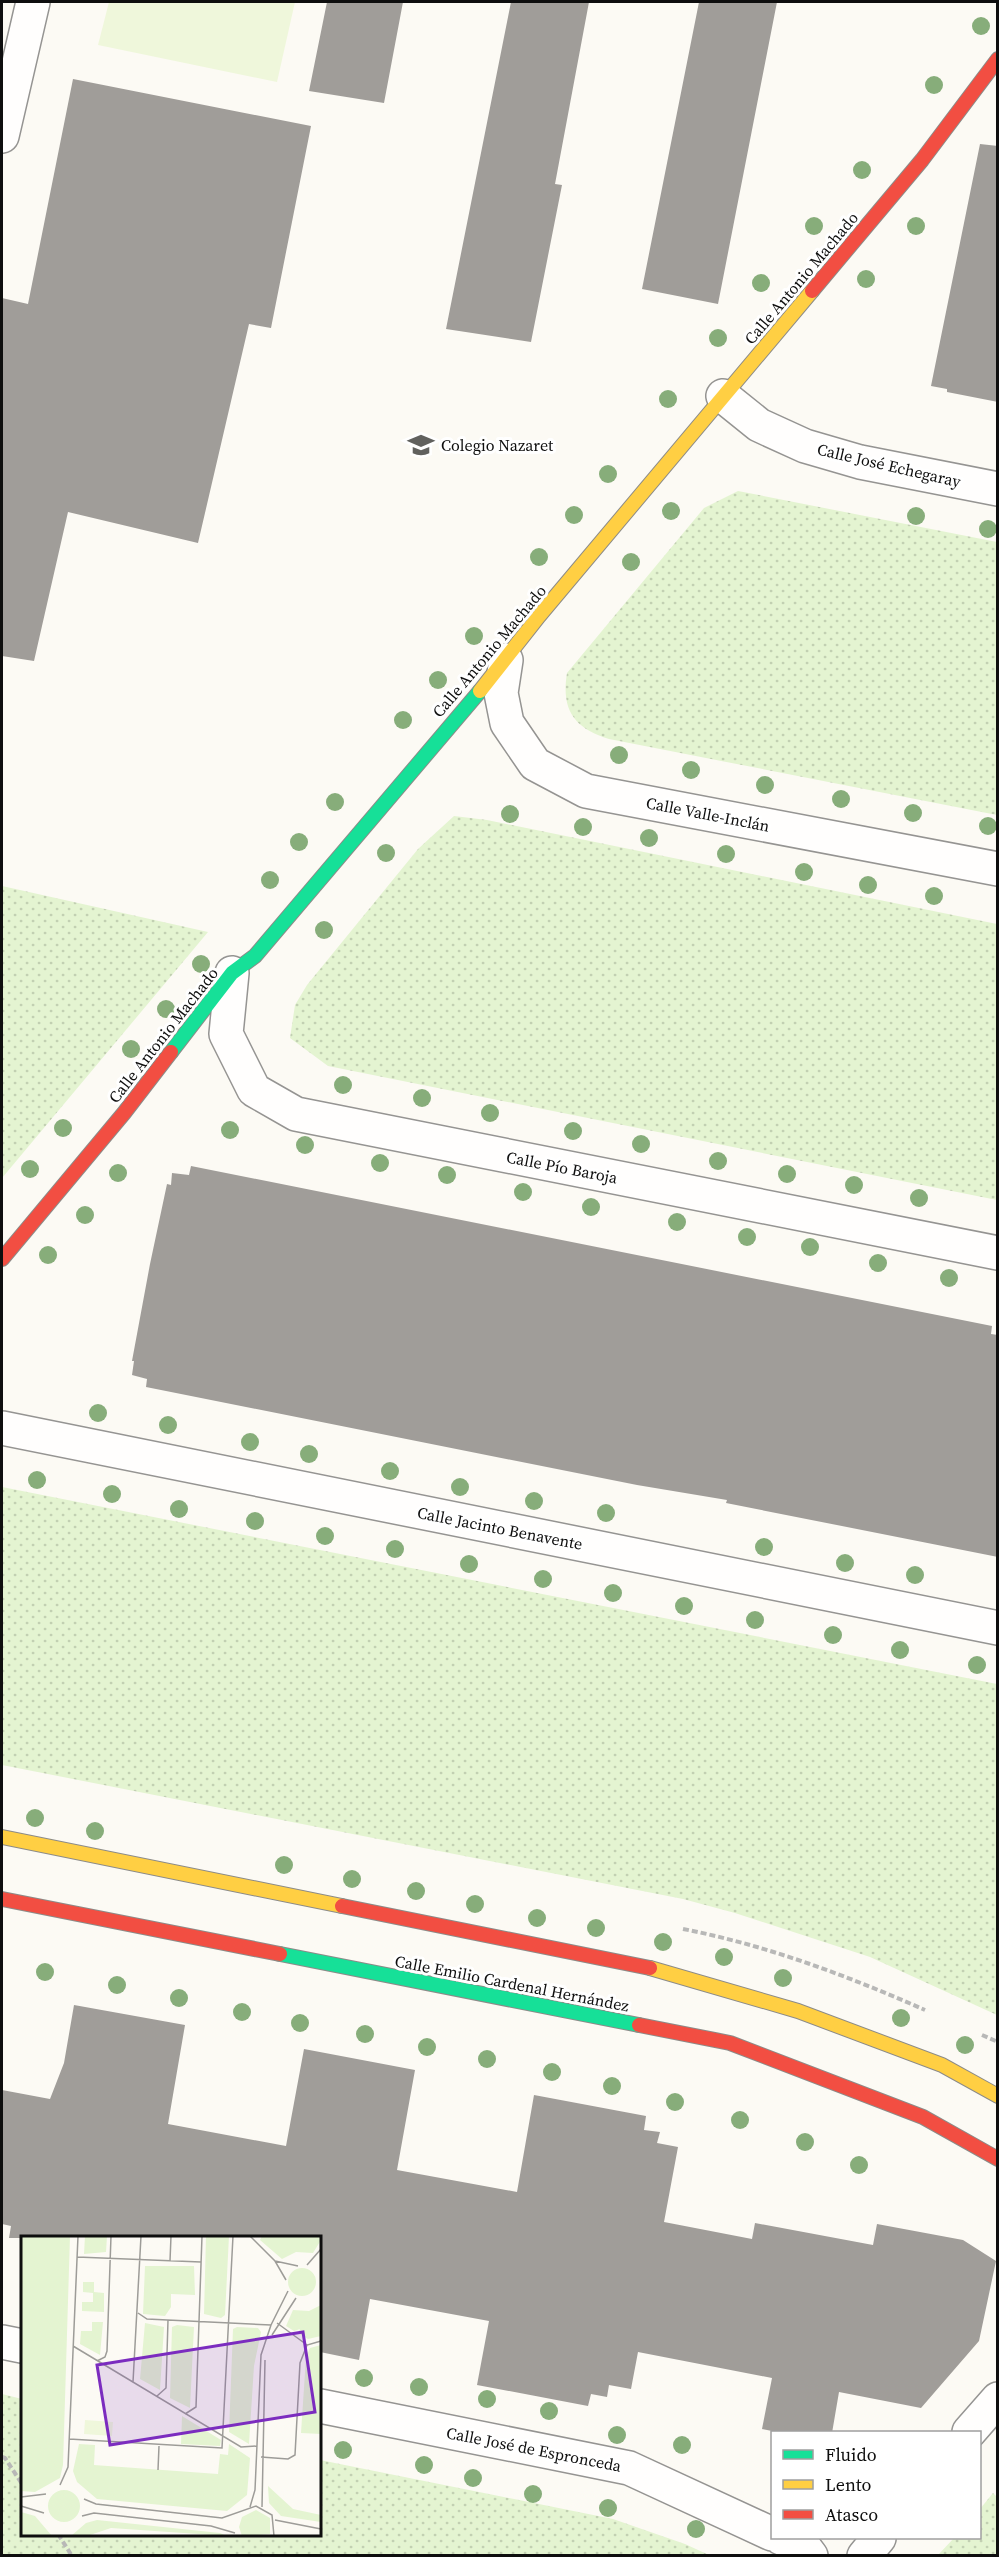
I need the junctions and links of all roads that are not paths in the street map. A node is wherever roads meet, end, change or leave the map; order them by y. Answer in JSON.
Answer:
{"nodes":[{"id":1,"x":33,"y":2,"type":"edge"},
{"id":2,"x":998,"y":59,"type":"edge"},
{"id":3,"x":2,"y":136,"type":"edge"},
{"id":4,"x":723,"y":396,"type":"junction"},
{"id":5,"x":998,"y":489,"type":"edge"},
{"id":6,"x":506,"y":660,"type":"junction"},
{"id":7,"x":998,"y":869,"type":"edge"},
{"id":8,"x":232,"y":973,"type":"junction"},
{"id":9,"x":998,"y":1253,"type":"edge"},
{"id":10,"x":2,"y":1260,"type":"edge"},
{"id":11,"x":2,"y":1428,"type":"edge"},
{"id":12,"x":998,"y":1629,"type":"edge"},
{"id":13,"x":2,"y":1837,"type":"edge"},
{"id":14,"x":2,"y":1899,"type":"edge"},
{"id":15,"x":998,"y":2096,"type":"edge"},
{"id":16,"x":998,"y":2159,"type":"edge"},
{"id":17,"x":2,"y":2342,"type":"edge"},
{"id":18,"x":21,"y":2346,"type":"edge"},
{"id":19,"x":998,"y":2399,"type":"edge"},
{"id":20,"x":321,"y":2406,"type":"edge"},
{"id":21,"x":971,"y":2431,"type":"edge"},
{"id":22,"x":771,"y":2534,"type":"edge"},
{"id":23,"x":783,"y":2539,"type":"edge"},
{"id":24,"x":878,"y":2539,"type":"edge"},
{"id":25,"x":812,"y":2556,"type":"edge"},
{"id":26,"x":864,"y":2556,"type":"edge"}],
"edges":[{"from":1,"to":3,"type":"street"},
{"from":2,"to":4,"type":"main road","name":"Calle Antonio Machado"},
{"from":4,"to":5,"type":"street","name":"Calle José Echegaray"},
{"from":4,"to":6,"type":"main road","name":"Calle Antonio Machado"},
{"from":6,"to":7,"type":"street","name":"Calle Valle-Inclán"},
{"from":6,"to":8,"type":"main road","name":"Calle Antonio Machado"},
{"from":8,"to":9,"type":"street","name":"Calle Pío Baroja"},
{"from":8,"to":10,"type":"main road","name":"Calle Antonio Machado"},
{"from":11,"to":12,"type":"street","name":"Calle Jacinto Benavente"},
{"from":13,"to":15,"type":"main road"},
{"from":14,"to":16,"type":"main road","name":"Calle Emilio Cardenal Hernández"},
{"from":17,"to":18,"type":"street"},
{"from":19,"to":21,"type":"street"},
{"from":20,"to":22,"type":"street","name":"Calle José de Espronceda"},
{"from":23,"to":25,"type":"street"},
{"from":24,"to":26,"type":"street"}]}
